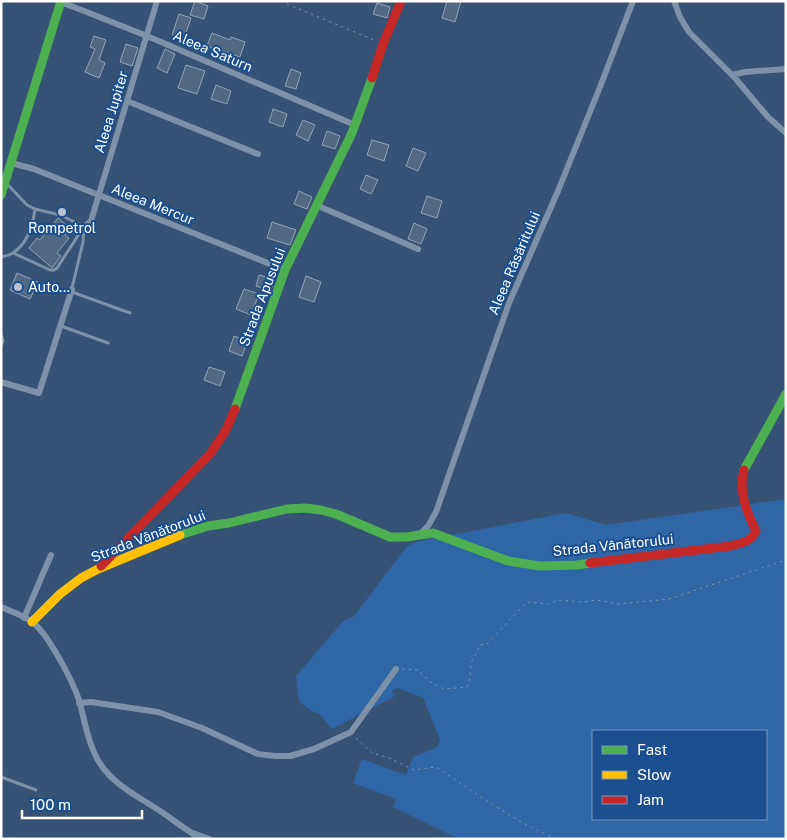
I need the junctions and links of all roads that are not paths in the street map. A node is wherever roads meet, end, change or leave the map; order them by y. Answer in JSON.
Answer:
{"nodes":[{"id":1,"x":157,"y":1,"type":"edge"},
{"id":2,"x":401,"y":1,"type":"edge"},
{"id":3,"x":633,"y":1,"type":"edge"},
{"id":4,"x":674,"y":1,"type":"edge"},
{"id":5,"x":61,"y":2,"type":"edge"},
{"id":6,"x":147,"y":36,"type":"junction"},
{"id":7,"x":786,"y":69,"type":"edge"},
{"id":8,"x":732,"y":75,"type":"junction"},
{"id":9,"x":127,"y":102,"type":"junction"},
{"id":10,"x":355,"y":125,"type":"junction"},
{"id":11,"x":786,"y":133,"type":"edge"},
{"id":12,"x":258,"y":154,"type":"dead end"},
{"id":13,"x":11,"y":163,"type":"junction"},
{"id":14,"x":5,"y":182,"type":"junction"},
{"id":15,"x":1,"y":195,"type":"edge"},
{"id":16,"x":99,"y":196,"type":"junction"},
{"id":17,"x":316,"y":206,"type":"junction"},
{"id":18,"x":36,"y":209,"type":"junction"},
{"id":19,"x":84,"y":227,"type":"junction"},
{"id":20,"x":418,"y":249,"type":"dead end"},
{"id":21,"x":13,"y":253,"type":"junction"},
{"id":22,"x":1,"y":257,"type":"edge"},
{"id":23,"x":285,"y":270,"type":"junction"},
{"id":24,"x":72,"y":290,"type":"junction"},
{"id":25,"x":130,"y":314,"type":"dead end"},
{"id":26,"x":61,"y":326,"type":"junction"},
{"id":27,"x":1,"y":334,"type":"edge"},
{"id":28,"x":108,"y":343,"type":"dead end"},
{"id":29,"x":1,"y":346,"type":"edge"},
{"id":30,"x":1,"y":382,"type":"edge"},
{"id":31,"x":786,"y":394,"type":"edge"},
{"id":32,"x":420,"y":534,"type":"junction"},
{"id":33,"x":51,"y":555,"type":"dead end"},
{"id":34,"x":98,"y":569,"type":"junction"},
{"id":35,"x":1,"y":608,"type":"edge"},
{"id":36,"x":28,"y":620,"type":"junction"},
{"id":37,"x":396,"y":669,"type":"road end"},
{"id":38,"x":79,"y":703,"type":"junction"},
{"id":39,"x":1,"y":777,"type":"edge"},
{"id":40,"x":36,"y":790,"type":"dead end"},
{"id":41,"x":192,"y":833,"type":"junction"},
{"id":42,"x":198,"y":839,"type":"edge"},
{"id":43,"x":209,"y":839,"type":"edge"}],
"edges":[{"from":1,"to":6,"type":"street","name":"Aleea Jupiter"},
{"from":2,"to":10,"type":"main road","name":"Strada Apusului"},
{"from":3,"to":32,"type":"street","name":"Aleea Răsăritului"},
{"from":4,"to":8,"type":"street"},
{"from":5,"to":6,"type":"street","name":"Aleea Saturn"},
{"from":5,"to":13,"type":"main road"},
{"from":6,"to":9,"type":"street","name":"Aleea Jupiter"},
{"from":6,"to":10,"type":"street","name":"Aleea Saturn"},
{"from":7,"to":8,"type":"street"},
{"from":8,"to":11,"type":"street"},
{"from":9,"to":12,"type":"street"},
{"from":9,"to":16,"type":"street","name":"Aleea Jupiter"},
{"from":10,"to":17,"type":"main road","name":"Strada Apusului"},
{"from":13,"to":14,"type":"main road"},
{"from":13,"to":16,"type":"street","name":"Aleea Mercur"},
{"from":14,"to":15,"type":"main road"},
{"from":14,"to":18,"type":"lane"},
{"from":16,"to":19,"type":"street","name":"Aleea Jupiter"},
{"from":16,"to":23,"type":"street","name":"Aleea Mercur"},
{"from":17,"to":20,"type":"street"},
{"from":17,"to":23,"type":"main road","name":"Strada Apusului"},
{"from":18,"to":19,"type":"lane"},
{"from":18,"to":21,"type":"lane"},
{"from":19,"to":21,"type":"lane"},
{"from":19,"to":24,"type":"lane"},
{"from":21,"to":22,"type":"lane"},
{"from":23,"to":34,"type":"main road","name":"Strada Apusului"},
{"from":24,"to":25,"type":"lane"},
{"from":24,"to":26,"type":"street"},
{"from":26,"to":28,"type":"lane"},
{"from":26,"to":30,"type":"street"},
{"from":27,"to":29,"type":"lane"},
{"from":31,"to":32,"type":"main road","name":"Strada Vânătorului"},
{"from":32,"to":34,"type":"main road","name":"Strada Vânătorului"},
{"from":33,"to":36,"type":"street"},
{"from":34,"to":36,"type":"main road","name":"Strada Vânătorului"},
{"from":35,"to":36,"type":"street"},
{"from":36,"to":38,"type":"street"},
{"from":37,"to":38,"type":"street"},
{"from":38,"to":41,"type":"street"},
{"from":39,"to":40,"type":"lane"},
{"from":41,"to":42,"type":"street"},
{"from":41,"to":43,"type":"street"}]}
